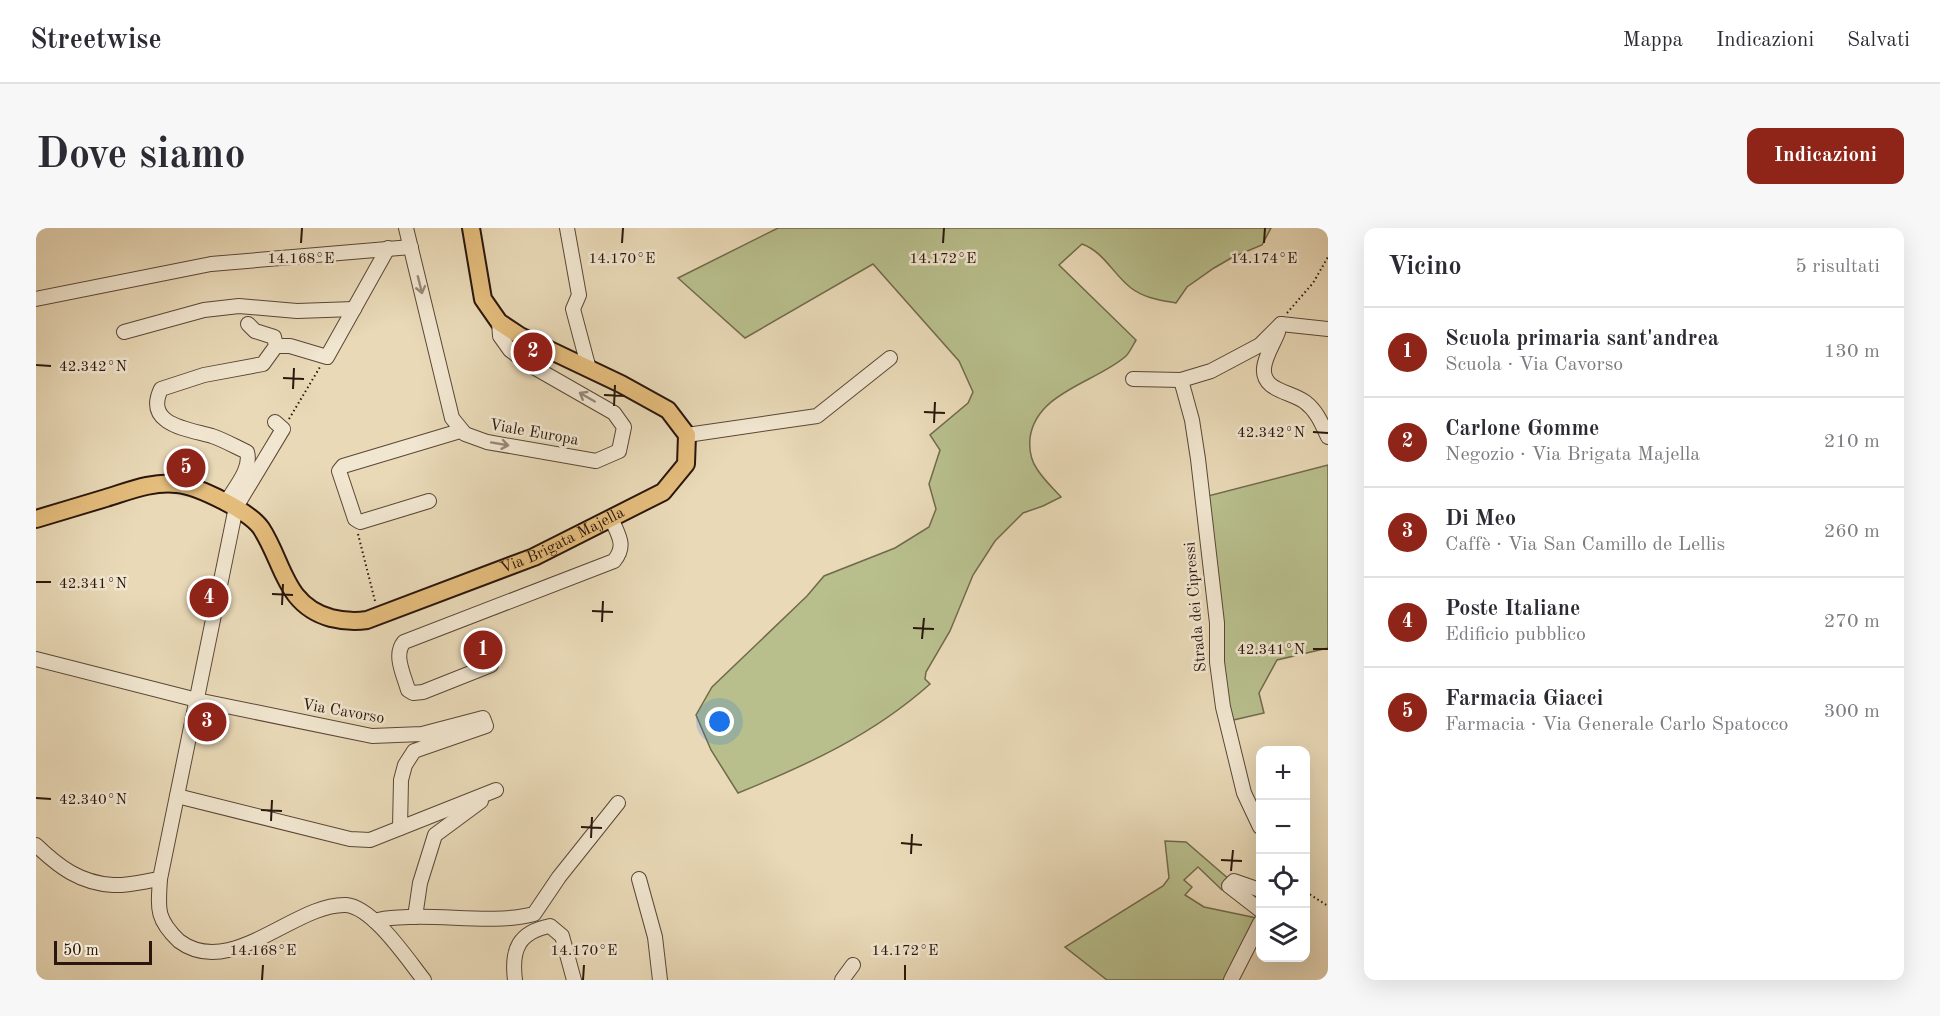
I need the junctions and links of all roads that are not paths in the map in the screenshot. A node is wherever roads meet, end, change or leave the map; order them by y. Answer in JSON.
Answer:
{"nodes":[{"id":1,"x":406,"y":228,"type":"edge"},
{"id":2,"x":471,"y":228,"type":"edge"},
{"id":3,"x":567,"y":228,"type":"edge"},
{"id":4,"x":411,"y":247,"type":"junction"},
{"id":5,"x":388,"y":248,"type":"junction"},
{"id":6,"x":36,"y":299,"type":"edge"},
{"id":7,"x":354,"y":309,"type":"junction"},
{"id":8,"x":500,"y":322,"type":"junction"},
{"id":9,"x":248,"y":324,"type":"dead end"},
{"id":10,"x":1281,"y":324,"type":"junction"},
{"id":11,"x":1328,"y":329,"type":"edge"},
{"id":12,"x":124,"y":332,"type":"dead end"},
{"id":13,"x":276,"y":346,"type":"junction"},
{"id":14,"x":890,"y":358,"type":"dead end"},
{"id":15,"x":589,"y":369,"type":"junction"},
{"id":16,"x":1133,"y":379,"type":"dead end"},
{"id":17,"x":1181,"y":380,"type":"junction"},
{"id":18,"x":279,"y":426,"type":"road end"},
{"id":19,"x":460,"y":431,"type":"junction"},
{"id":20,"x":687,"y":435,"type":"junction"},
{"id":21,"x":1328,"y":437,"type":"edge"},
{"id":22,"x":429,"y":501,"type":"dead end"},
{"id":23,"x":231,"y":505,"type":"junction"},
{"id":24,"x":611,"y":518,"type":"junction"},
{"id":25,"x":36,"y":519,"type":"edge"},
{"id":26,"x":36,"y":660,"type":"edge"},
{"id":27,"x":491,"y":666,"type":"dead end"},
{"id":28,"x":197,"y":700,"type":"junction"},
{"id":29,"x":177,"y":796,"type":"junction"},
{"id":30,"x":618,"y":803,"type":"dead end"},
{"id":31,"x":1256,"y":818,"type":"edge"},
{"id":32,"x":400,"y":828,"type":"junction"},
{"id":33,"x":36,"y":845,"type":"edge"},
{"id":34,"x":160,"y":879,"type":"junction"},
{"id":35,"x":639,"y":879,"type":"dead end"},
{"id":36,"x":1256,"y":889,"type":"edge"},
{"id":37,"x":1256,"y":907,"type":"edge"},
{"id":38,"x":416,"y":917,"type":"junction"},
{"id":39,"x":375,"y":921,"type":"junction"},
{"id":40,"x":1256,"y":931,"type":"edge"},
{"id":41,"x":853,"y":965,"type":"dead end"},
{"id":42,"x":424,"y":980,"type":"edge"},
{"id":43,"x":515,"y":980,"type":"edge"},
{"id":44,"x":574,"y":980,"type":"edge"},
{"id":45,"x":660,"y":980,"type":"edge"},
{"id":46,"x":842,"y":980,"type":"edge"},
{"id":47,"x":1231,"y":980,"type":"edge"}],
"edges":[{"from":1,"to":4,"type":"street"},
{"from":2,"to":8,"type":"main road"},
{"from":3,"to":15,"type":"street"},
{"from":4,"to":5,"type":"street"},
{"from":4,"to":19,"type":"street","one_way":true},
{"from":5,"to":6,"type":"street"},
{"from":5,"to":7,"type":"street"},
{"from":7,"to":12,"type":"street"},
{"from":7,"to":13,"type":"street"},
{"from":8,"to":15,"type":"main road"},
{"from":19,"to":8,"type":"street","name":"Viale Europa","one_way":true},
{"from":9,"to":13,"type":"street"},
{"from":10,"to":11,"type":"street"},
{"from":10,"to":17,"type":"street"},
{"from":10,"to":21,"type":"street"},
{"from":13,"to":23,"type":"street"},
{"from":14,"to":20,"type":"street"},
{"from":15,"to":20,"type":"main road"},
{"from":16,"to":17,"type":"street"},
{"from":17,"to":31,"type":"street","name":"Strada dei Cipressi"},
{"from":18,"to":23,"type":"street"},
{"from":19,"to":22,"type":"street"},
{"from":20,"to":24,"type":"main road","name":"Via Brigata Majella"},
{"from":23,"to":24,"type":"main road","name":"Via Brigata Majella"},
{"from":23,"to":25,"type":"main road","name":"Via Brigata Majella"},
{"from":23,"to":28,"type":"street"},
{"from":24,"to":27,"type":"street"},
{"from":26,"to":28,"type":"street","name":"Via Cavorso"},
{"from":28,"to":29,"type":"street"},
{"from":28,"to":32,"type":"street","name":"Via Cavorso"},
{"from":29,"to":32,"type":"street"},
{"from":29,"to":34,"type":"street"},
{"from":30,"to":38,"type":"street"},
{"from":32,"to":38,"type":"street"},
{"from":33,"to":34,"type":"street"},
{"from":34,"to":39,"type":"street"},
{"from":35,"to":45,"type":"street"},
{"from":36,"to":37,"type":"street"},
{"from":38,"to":39,"type":"street"},
{"from":39,"to":42,"type":"street"},
{"from":40,"to":47,"type":"street"},
{"from":41,"to":46,"type":"street"},
{"from":43,"to":44,"type":"street"}]}
